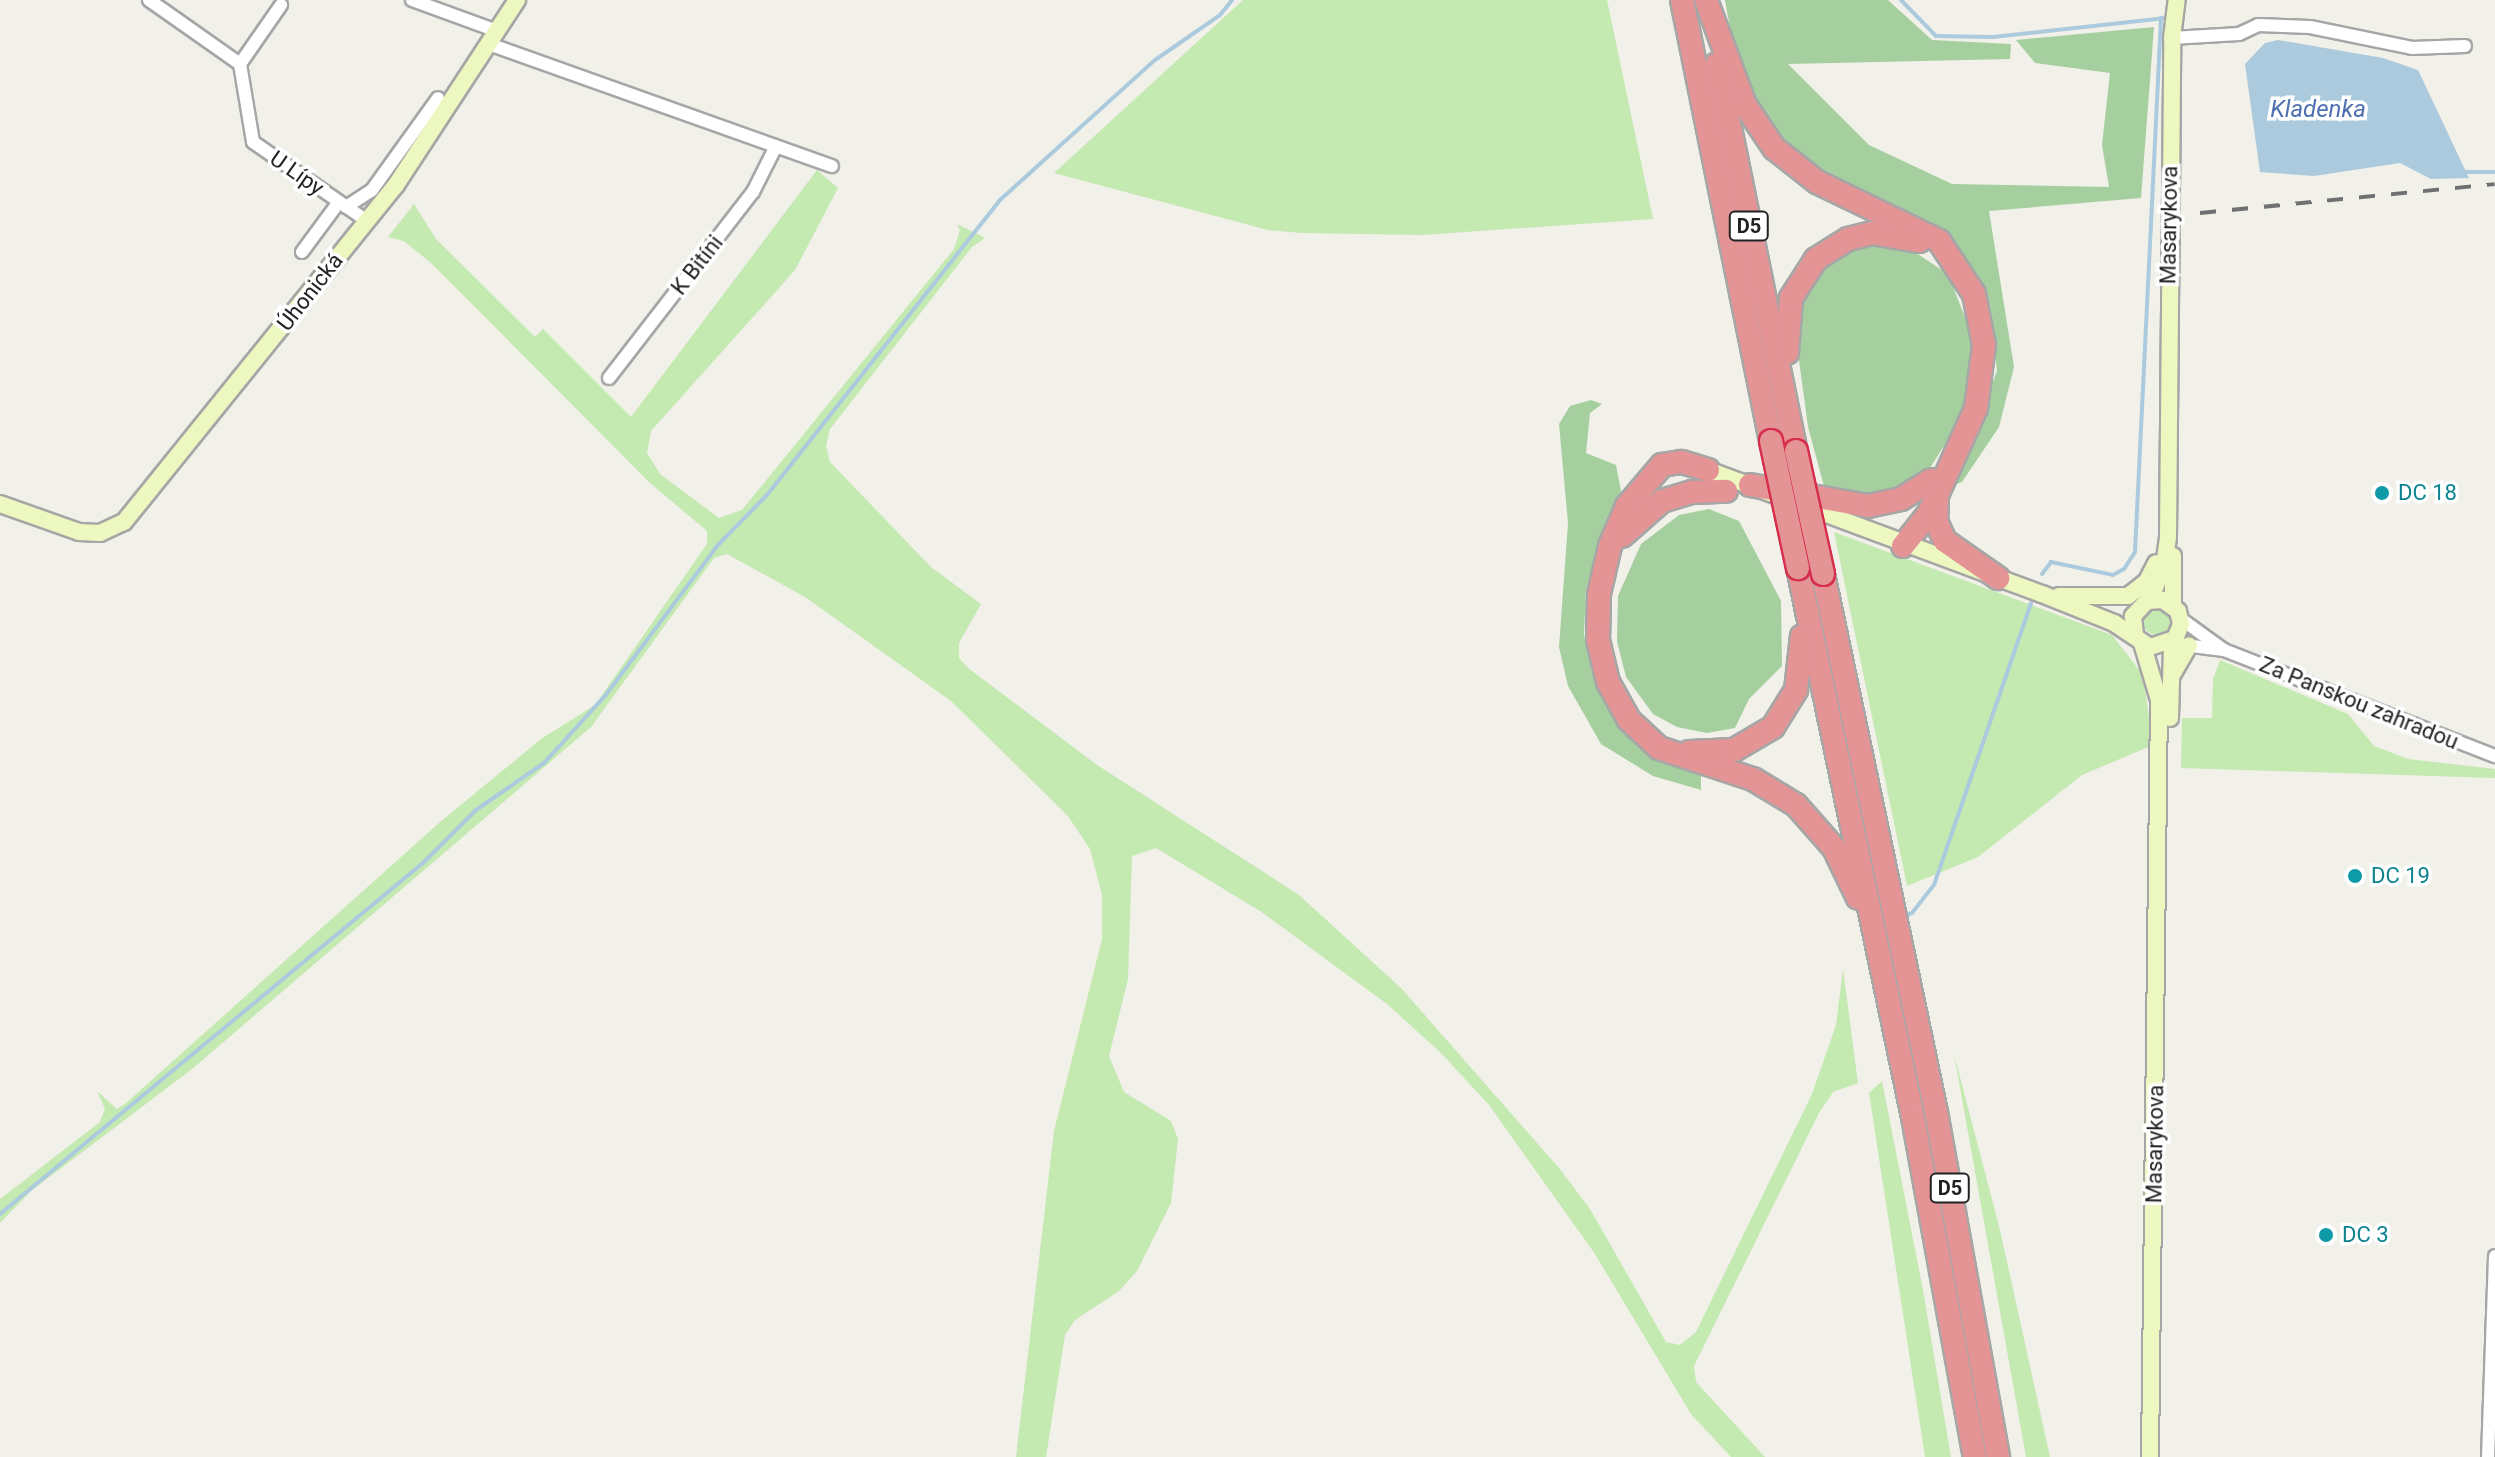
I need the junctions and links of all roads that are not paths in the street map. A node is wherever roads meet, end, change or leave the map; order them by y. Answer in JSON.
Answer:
{"nodes":[{"id":1,"x":149,"y":0,"type":"edge"},
{"id":2,"x":412,"y":0,"type":"edge"},
{"id":3,"x":517,"y":0,"type":"edge"},
{"id":4,"x":1682,"y":0,"type":"edge"},
{"id":5,"x":1706,"y":0,"type":"edge"},
{"id":6,"x":2177,"y":0,"type":"edge"},
{"id":7,"x":281,"y":5,"type":"dead end"},
{"id":8,"x":493,"y":37,"type":"junction"},
{"id":9,"x":2172,"y":38,"type":"junction"},
{"id":10,"x":2465,"y":46,"type":"dead end"},
{"id":11,"x":240,"y":64,"type":"junction"},
{"id":12,"x":438,"y":98,"type":"dead end"},
{"id":13,"x":776,"y":146,"type":"junction"},
{"id":14,"x":832,"y":166,"type":"dead end"},
{"id":15,"x":342,"y":205,"type":"junction"},
{"id":16,"x":367,"y":221,"type":"junction"},
{"id":17,"x":302,"y":252,"type":"dead end"},
{"id":18,"x":1957,"y":265,"type":"junction"},
{"id":19,"x":609,"y":378,"type":"dead end"},
{"id":20,"x":1796,"y":451,"type":"junction"},
{"id":21,"x":2168,"y":451,"type":"junction"},
{"id":22,"x":1708,"y":470,"type":"joint"},
{"id":23,"x":1750,"y":485,"type":"junction"},
{"id":24,"x":1935,"y":488,"type":"junction"},
{"id":25,"x":1726,"y":491,"type":"joint"},
{"id":26,"x":0,"y":504,"type":"edge"},
{"id":27,"x":1816,"y":514,"type":"junction"},
{"id":28,"x":1903,"y":546,"type":"junction"},
{"id":29,"x":1798,"y":568,"type":"junction"},
{"id":30,"x":1998,"y":578,"type":"junction"},
{"id":31,"x":1600,"y":585,"type":"junction"},
{"id":32,"x":2042,"y":594,"type":"junction"},
{"id":33,"x":2077,"y":598,"type":"junction"},
{"id":34,"x":2143,"y":605,"type":"junction"},
{"id":35,"x":2177,"y":612,"type":"junction"},
{"id":36,"x":2138,"y":639,"type":"junction"},
{"id":37,"x":2177,"y":645,"type":"junction"},
{"id":38,"x":2224,"y":650,"type":"junction"},
{"id":39,"x":1640,"y":732,"type":"junction"},
{"id":40,"x":2495,"y":756,"type":"edge"},
{"id":41,"x":2160,"y":831,"type":"junction"},
{"id":42,"x":1886,"y":982,"type":"junction"},
{"id":43,"x":2495,"y":1256,"type":"edge"},
{"id":44,"x":1975,"y":1457,"type":"edge"},
{"id":45,"x":1998,"y":1457,"type":"edge"},
{"id":46,"x":2150,"y":1457,"type":"edge"},
{"id":47,"x":2488,"y":1457,"type":"edge"}],
"edges":[{"from":1,"to":11,"type":"street"},
{"from":2,"to":8,"type":"street"},
{"from":3,"to":8,"type":"main road","name":"Úhonická"},
{"from":4,"to":29,"type":"highway","number":"D5","bridge":true},
{"from":5,"to":18,"type":"highway"},
{"from":5,"to":20,"type":"highway","number":"D5"},
{"from":6,"to":9,"type":"main road","name":"Masarykova"},
{"from":7,"to":11,"type":"street"},
{"from":8,"to":13,"type":"street"},
{"from":8,"to":16,"type":"main road","name":"Úhonická"},
{"from":9,"to":10,"type":"street"},
{"from":9,"to":21,"type":"main road","name":"Masarykova"},
{"from":11,"to":15,"type":"street","name":"U Lípy"},
{"from":12,"to":15,"type":"street"},
{"from":13,"to":14,"type":"street"},
{"from":13,"to":19,"type":"street","name":"K Bitíni"},
{"from":15,"to":16,"type":"street","name":"U Lípy"},
{"from":15,"to":17,"type":"street"},
{"from":16,"to":26,"type":"main road","name":"Úhonická"},
{"from":18,"to":20,"type":"highway"},
{"from":18,"to":24,"type":"highway"},
{"from":20,"to":45,"type":"highway","number":"D5","bridge":true},
{"from":21,"to":33,"type":"main road"},
{"from":21,"to":34,"type":"main road","name":"Masarykova"},
{"from":21,"to":35,"type":"main road","name":"Masarykova"},
{"from":22,"to":23,"type":"main road"},
{"from":22,"to":31,"type":"highway"},
{"from":23,"to":24,"type":"highway"},
{"from":23,"to":27,"type":"main road"},
{"from":24,"to":28,"type":"highway"},
{"from":24,"to":30,"type":"highway"},
{"from":25,"to":27,"type":"main road"},
{"from":25,"to":31,"type":"highway"},
{"from":27,"to":28,"type":"main road"},
{"from":28,"to":30,"type":"main road"},
{"from":29,"to":39,"type":"highway"},
{"from":29,"to":42,"type":"highway","number":"D5"},
{"from":30,"to":32,"type":"main road"},
{"from":31,"to":39,"type":"highway"},
{"from":32,"to":33,"type":"main road"},
{"from":32,"to":36,"type":"main road"},
{"from":33,"to":34,"type":"main road"},
{"from":34,"to":35,"type":"main road"},
{"from":34,"to":36,"type":"main road","name":"Masarykova"},
{"from":35,"to":37,"type":"main road"},
{"from":35,"to":38,"type":"street","name":"Za Panskou zahradou"},
{"from":36,"to":37,"type":"main road"},
{"from":36,"to":41,"type":"main road","name":"Masarykova"},
{"from":37,"to":38,"type":"street","name":"Za Panskou zahradou"},
{"from":37,"to":41,"type":"main road","name":"Masarykova"},
{"from":38,"to":40,"type":"street","name":"Za Panskou zahradou"},
{"from":39,"to":42,"type":"highway"},
{"from":41,"to":46,"type":"main road","name":"Masarykova"},
{"from":42,"to":44,"type":"highway","number":"D5"},
{"from":43,"to":47,"type":"street"}]}
